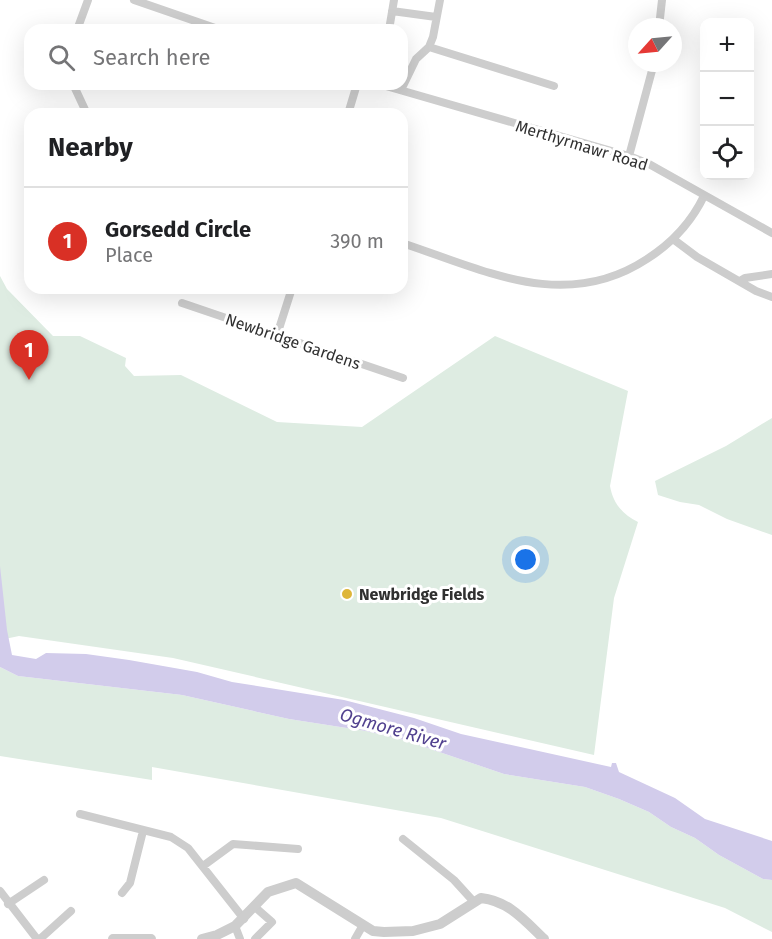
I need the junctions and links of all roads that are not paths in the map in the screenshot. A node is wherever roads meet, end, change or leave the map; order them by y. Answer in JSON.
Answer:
{"nodes":[{"id":1,"x":88,"y":0,"type":"edge"},
{"id":2,"x":134,"y":0,"type":"edge"},
{"id":3,"x":394,"y":0,"type":"edge"},
{"id":4,"x":440,"y":0,"type":"edge"},
{"id":5,"x":662,"y":0,"type":"edge"},
{"id":6,"x":392,"y":11,"type":"junction"},
{"id":7,"x":436,"y":16,"type":"junction"},
{"id":8,"x":660,"y":18,"type":"edge"},
{"id":9,"x":79,"y":24,"type":"edge"},
{"id":10,"x":204,"y":24,"type":"edge"},
{"id":11,"x":390,"y":24,"type":"edge"},
{"id":12,"x":429,"y":47,"type":"junction"},
{"id":13,"x":652,"y":72,"type":"edge"},
{"id":14,"x":408,"y":76,"type":"edge"},
{"id":15,"x":554,"y":86,"type":"dead end"},
{"id":16,"x":76,"y":90,"type":"edge"},
{"id":17,"x":355,"y":90,"type":"edge"},
{"id":18,"x":401,"y":90,"type":"edge"},
{"id":19,"x":84,"y":108,"type":"edge"},
{"id":20,"x":350,"y":108,"type":"edge"},
{"id":21,"x":629,"y":156,"type":"junction"},
{"id":22,"x":704,"y":196,"type":"junction"},
{"id":23,"x":772,"y":233,"type":"edge"},
{"id":24,"x":673,"y":239,"type":"junction"},
{"id":25,"x":408,"y":245,"type":"edge"},
{"id":26,"x":772,"y":274,"type":"edge"},
{"id":27,"x":740,"y":281,"type":"junction"},
{"id":28,"x":290,"y":294,"type":"edge"},
{"id":29,"x":772,"y":297,"type":"edge"},
{"id":30,"x":182,"y":303,"type":"dead end"},
{"id":31,"x":277,"y":336,"type":"junction"},
{"id":32,"x":403,"y":378,"type":"dead end"},
{"id":33,"x":80,"y":814,"type":"dead end"},
{"id":34,"x":143,"y":831,"type":"junction"},
{"id":35,"x":403,"y":838,"type":"dead end"},
{"id":36,"x":298,"y":849,"type":"dead end"},
{"id":37,"x":202,"y":866,"type":"junction"},
{"id":38,"x":24,"y":880,"type":"dead end"},
{"id":39,"x":44,"y":880,"type":"dead end"},
{"id":40,"x":31,"y":889,"type":"junction"},
{"id":41,"x":0,"y":891,"type":"edge"},
{"id":42,"x":122,"y":892,"type":"dead end"},
{"id":43,"x":474,"y":902,"type":"junction"},
{"id":44,"x":8,"y":904,"type":"junction"},
{"id":45,"x":256,"y":908,"type":"junction"},
{"id":46,"x":71,"y":911,"type":"dead end"},
{"id":47,"x":240,"y":922,"type":"junction"},
{"id":48,"x":363,"y":925,"type":"junction"},
{"id":49,"x":39,"y":939,"type":"edge"},
{"id":50,"x":113,"y":939,"type":"edge"},
{"id":51,"x":151,"y":939,"type":"edge"},
{"id":52,"x":202,"y":939,"type":"edge"},
{"id":53,"x":240,"y":939,"type":"edge"},
{"id":54,"x":255,"y":939,"type":"edge"},
{"id":55,"x":355,"y":939,"type":"edge"},
{"id":56,"x":544,"y":939,"type":"edge"}],
"edges":[{"from":1,"to":9,"type":"street"},
{"from":2,"to":10,"type":"street"},
{"from":3,"to":6,"type":"street"},
{"from":4,"to":7,"type":"street"},
{"from":5,"to":8,"type":"street"},
{"from":6,"to":7,"type":"street"},
{"from":6,"to":11,"type":"street"},
{"from":7,"to":12,"type":"street"},
{"from":12,"to":14,"type":"street"},
{"from":12,"to":15,"type":"street"},
{"from":13,"to":21,"type":"street"},
{"from":16,"to":19,"type":"street"},
{"from":17,"to":20,"type":"street"},
{"from":18,"to":21,"type":"street","name":"Merthyrmawr Road"},
{"from":21,"to":22,"type":"street","name":"Merthyrmawr Road"},
{"from":22,"to":23,"type":"street","name":"Merthyrmawr Road"},
{"from":22,"to":24,"type":"street"},
{"from":24,"to":25,"type":"street"},
{"from":24,"to":27,"type":"street"},
{"from":26,"to":27,"type":"street"},
{"from":27,"to":29,"type":"street"},
{"from":28,"to":31,"type":"street"},
{"from":30,"to":31,"type":"street","name":"Newbridge Gardens"},
{"from":31,"to":32,"type":"street","name":"Newbridge Gardens"},
{"from":33,"to":34,"type":"street"},
{"from":34,"to":37,"type":"street"},
{"from":34,"to":42,"type":"street"},
{"from":35,"to":43,"type":"street"},
{"from":36,"to":37,"type":"street"},
{"from":37,"to":47,"type":"street"},
{"from":38,"to":40,"type":"street"},
{"from":39,"to":40,"type":"street"},
{"from":40,"to":44,"type":"street"},
{"from":41,"to":44,"type":"street"},
{"from":43,"to":48,"type":"street"},
{"from":43,"to":56,"type":"street"},
{"from":44,"to":49,"type":"street"},
{"from":45,"to":47,"type":"street"},
{"from":45,"to":48,"type":"street"},
{"from":45,"to":54,"type":"street"},
{"from":46,"to":49,"type":"street"},
{"from":47,"to":52,"type":"street"},
{"from":47,"to":53,"type":"street"},
{"from":48,"to":55,"type":"street"},
{"from":50,"to":51,"type":"street"}]}
